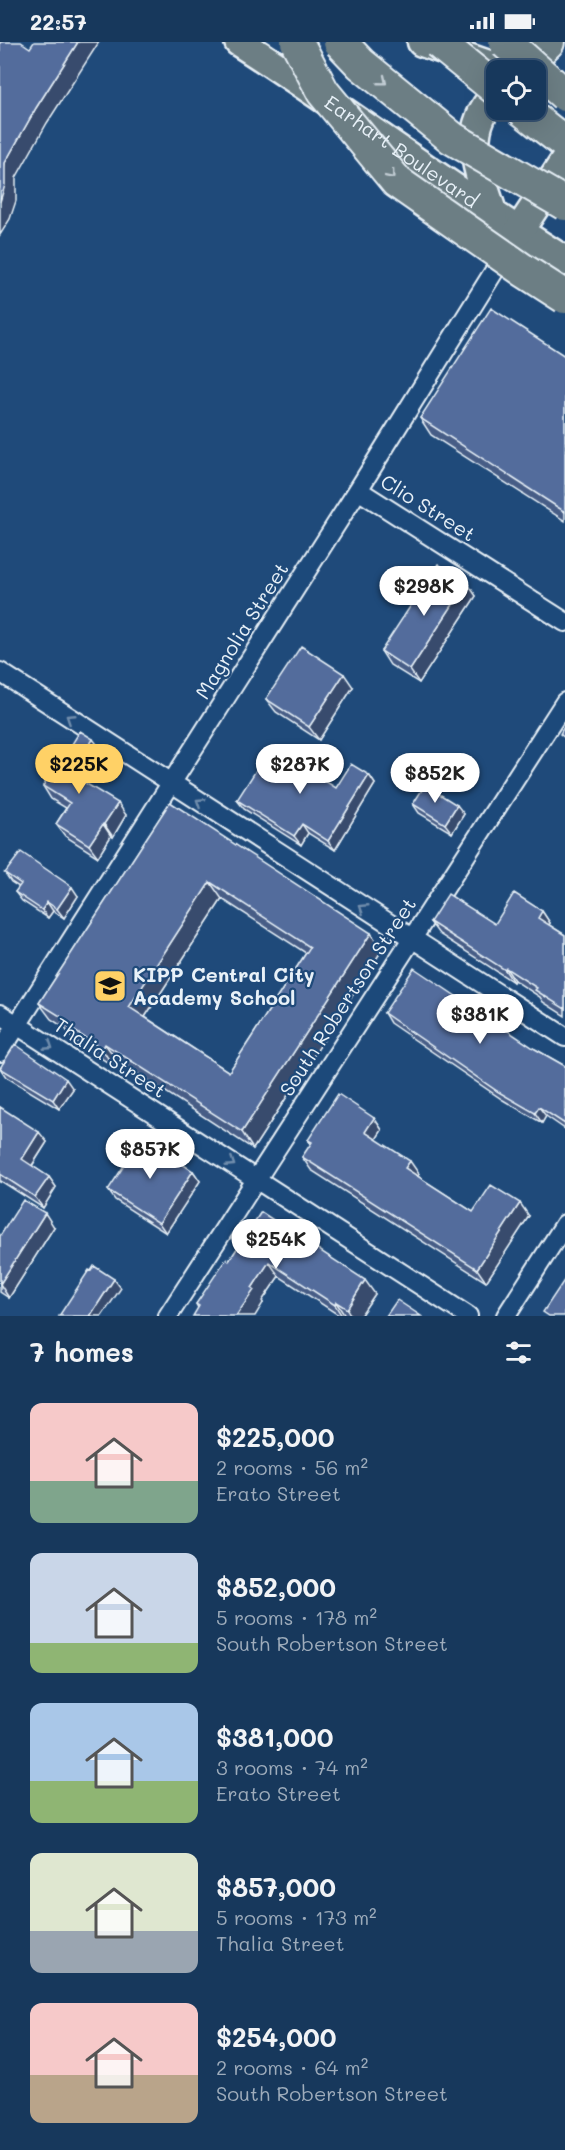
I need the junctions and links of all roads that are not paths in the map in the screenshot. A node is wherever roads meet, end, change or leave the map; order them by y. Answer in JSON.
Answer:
{"nodes":[{"id":1,"x":239,"y":42,"type":"edge"},
{"id":2,"x":297,"y":42,"type":"edge"},
{"id":3,"x":340,"y":42,"type":"edge"},
{"id":4,"x":422,"y":42,"type":"edge"},
{"id":5,"x":438,"y":42,"type":"edge"},
{"id":6,"x":505,"y":42,"type":"edge"},
{"id":7,"x":548,"y":42,"type":"edge"},
{"id":8,"x":529,"y":60,"type":"edge"},
{"id":9,"x":486,"y":64,"type":"edge"},
{"id":10,"x":486,"y":81,"type":"edge"},
{"id":11,"x":546,"y":86,"type":"edge"},
{"id":12,"x":565,"y":94,"type":"edge"},
{"id":13,"x":486,"y":106,"type":"edge"},
{"id":14,"x":536,"y":120,"type":"edge"},
{"id":15,"x":565,"y":143,"type":"edge"},
{"id":16,"x":565,"y":161,"type":"edge"},
{"id":17,"x":565,"y":204,"type":"edge"},
{"id":18,"x":493,"y":214,"type":"junction"},
{"id":19,"x":518,"y":232,"type":"junction"},
{"id":20,"x":565,"y":261,"type":"edge"},
{"id":21,"x":565,"y":297,"type":"edge"},
{"id":22,"x":358,"y":490,"type":"junction"},
{"id":23,"x":565,"y":622,"type":"edge"},
{"id":24,"x":0,"y":672,"type":"edge"},
{"id":25,"x":565,"y":702,"type":"edge"},
{"id":26,"x":172,"y":784,"type":"junction"},
{"id":27,"x":412,"y":940,"type":"junction"},
{"id":28,"x":0,"y":1014,"type":"edge"},
{"id":29,"x":17,"y":1025,"type":"junction"},
{"id":30,"x":565,"y":1037,"type":"edge"},
{"id":31,"x":0,"y":1052,"type":"edge"},
{"id":32,"x":257,"y":1180,"type":"junction"},
{"id":33,"x":565,"y":1224,"type":"edge"},
{"id":34,"x":168,"y":1316,"type":"edge"},
{"id":35,"x":468,"y":1316,"type":"edge"},
{"id":36,"x":506,"y":1316,"type":"edge"}],
"edges":[{"from":1,"to":18,"type":"main road","name":"Earhart Boulevard"},
{"from":2,"to":21,"type":"highway","one_way":true,"bridge":true},
{"from":3,"to":17,"type":"highway","one_way":true,"bridge":true},
{"from":4,"to":9,"type":"main road"},
{"from":5,"to":10,"type":"highway","bridge":true},
{"from":6,"to":12,"type":"highway","bridge":true},
{"from":7,"to":8,"type":"highway"},
{"from":11,"to":12,"type":"main road"},
{"from":13,"to":18,"type":"main road"},
{"from":14,"to":15,"type":"highway"},
{"from":16,"to":19,"type":"main road"},
{"from":18,"to":19,"type":"main road","name":"Earhart Boulevard"},
{"from":19,"to":20,"type":"main road","name":"Earhart Boulevard"},
{"from":19,"to":22,"type":"street","name":"Magnolia Street"},
{"from":22,"to":23,"type":"street","name":"Clio Street"},
{"from":22,"to":26,"type":"street","name":"Magnolia Street"},
{"from":26,"to":24,"type":"street","one_way":true},
{"from":25,"to":27,"type":"street","name":"South Robertson Street"},
{"from":27,"to":26,"type":"street","one_way":true},
{"from":26,"to":29,"type":"street","name":"Magnolia Street"},
{"from":27,"to":30,"type":"street"},
{"from":27,"to":32,"type":"street","name":"South Robertson Street"},
{"from":28,"to":29,"type":"street","name":"Thalia Street"},
{"from":29,"to":31,"type":"street","name":"Magnolia Street"},
{"from":29,"to":32,"type":"street","name":"Thalia Street","one_way":true},
{"from":32,"to":34,"type":"street","name":"South Robertson Street"},
{"from":32,"to":35,"type":"street","name":"Thalia Street"},
{"from":33,"to":36,"type":"street"}]}
